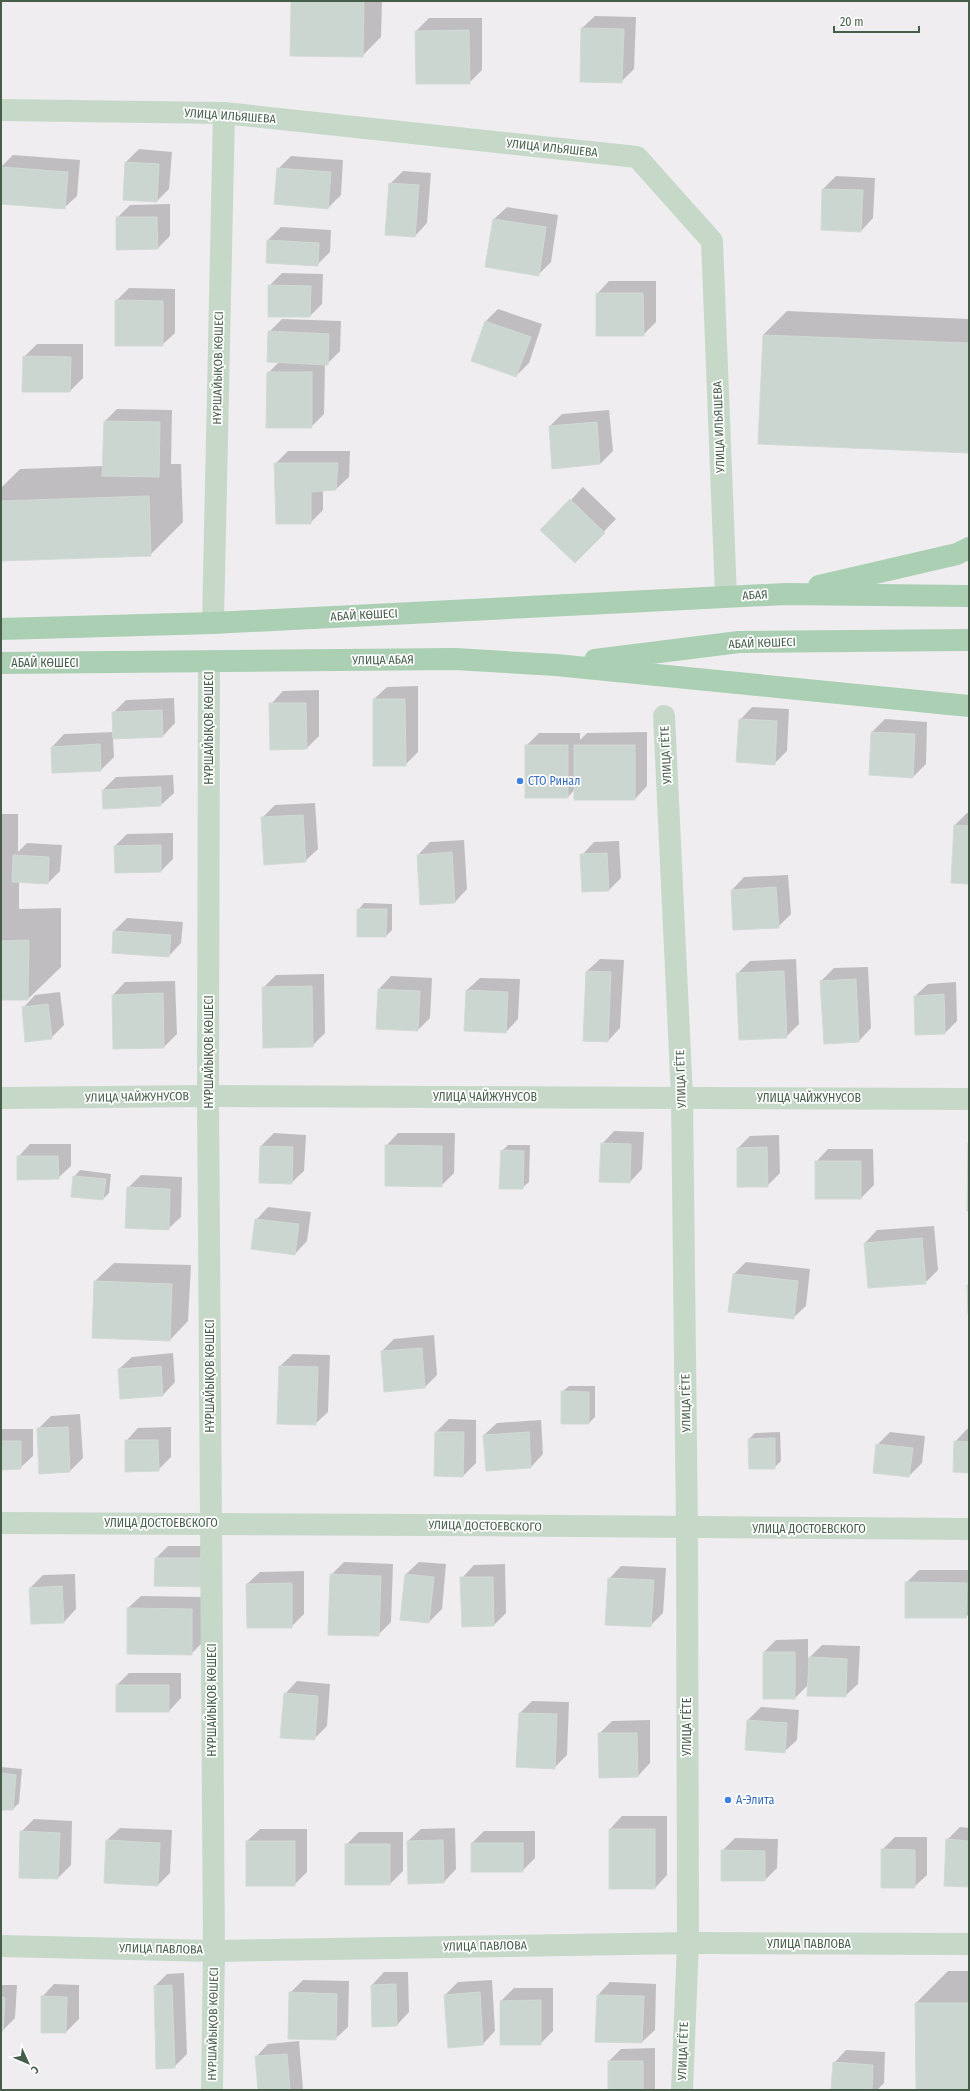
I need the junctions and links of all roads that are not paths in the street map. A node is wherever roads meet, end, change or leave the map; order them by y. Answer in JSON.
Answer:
{"nodes":[{"id":1,"x":1,"y":110,"type":"edge"},
{"id":2,"x":224,"y":113,"type":"junction"},
{"id":3,"x":969,"y":548,"type":"edge"},
{"id":4,"x":785,"y":594,"type":"junction"},
{"id":5,"x":726,"y":596,"type":"junction"},
{"id":6,"x":969,"y":596,"type":"edge"},
{"id":7,"x":213,"y":623,"type":"junction"},
{"id":8,"x":1,"y":629,"type":"edge"},
{"id":9,"x":969,"y":640,"type":"edge"},
{"id":10,"x":209,"y":662,"type":"junction"},
{"id":11,"x":1,"y":663,"type":"edge"},
{"id":12,"x":556,"y":665,"type":"junction"},
{"id":13,"x":969,"y":706,"type":"edge"},
{"id":14,"x":664,"y":716,"type":"dead end"},
{"id":15,"x":208,"y":1096,"type":"junction"},
{"id":16,"x":682,"y":1097,"type":"junction"},
{"id":17,"x":1,"y":1098,"type":"edge"},
{"id":18,"x":969,"y":1099,"type":"edge"},
{"id":19,"x":1,"y":1523,"type":"edge"},
{"id":20,"x":211,"y":1523,"type":"junction"},
{"id":21,"x":687,"y":1528,"type":"junction"},
{"id":22,"x":969,"y":1529,"type":"edge"},
{"id":23,"x":688,"y":1943,"type":"junction"},
{"id":24,"x":969,"y":1944,"type":"edge"},
{"id":25,"x":1,"y":1946,"type":"edge"},
{"id":26,"x":214,"y":1951,"type":"junction"},
{"id":27,"x":212,"y":2090,"type":"edge"},
{"id":28,"x":682,"y":2090,"type":"edge"}],
"edges":[{"from":1,"to":2,"type":"street","name":"УЛИЦА ИЛЬЯШЕВА"},
{"from":2,"to":5,"type":"street","name":"УЛИЦА ИЛЬЯШЕВА"},
{"from":2,"to":7,"type":"street","name":"НҰРШАЙЫҚОВ КӨШЕСІ"},
{"from":3,"to":4,"type":"main road"},
{"from":4,"to":5,"type":"main road","name":"АБАЯ"},
{"from":4,"to":6,"type":"main road"},
{"from":5,"to":7,"type":"main road","name":"АБАЙ КӨШЕСІ"},
{"from":7,"to":8,"type":"main road","name":"АБАЙ КӨШЕСІ"},
{"from":9,"to":12,"type":"main road","name":"АБАЙ КӨШЕСІ"},
{"from":10,"to":11,"type":"main road","name":"АБАЙ КӨШЕСІ"},
{"from":10,"to":12,"type":"main road","name":"УЛИЦА АБАЯ"},
{"from":10,"to":15,"type":"street","name":"НҰРШАЙЫҚОВ КӨШЕСІ"},
{"from":12,"to":13,"type":"main road"},
{"from":14,"to":16,"type":"street","name":"УЛИЦА ГЁТЕ"},
{"from":15,"to":16,"type":"street","name":"УЛИЦА ЧАЙЖУНУСОВ"},
{"from":15,"to":17,"type":"street","name":"УЛИЦА ЧАЙЖУНУСОВ"},
{"from":15,"to":20,"type":"street","name":"НҰРШАЙЫҚОВ КӨШЕСІ"},
{"from":16,"to":18,"type":"street","name":"УЛИЦА ЧАЙЖУНУСОВ"},
{"from":16,"to":21,"type":"street","name":"УЛИЦА ГЁТЕ"},
{"from":19,"to":20,"type":"street","name":"УЛИЦА ДОСТОЕВСКОГО"},
{"from":20,"to":21,"type":"street","name":"УЛИЦА ДОСТОЕВСКОГО"},
{"from":20,"to":26,"type":"street","name":"НҰРШАЙЫҚОВ КӨШЕСІ"},
{"from":21,"to":22,"type":"street","name":"УЛИЦА ДОСТОЕВСКОГО"},
{"from":21,"to":23,"type":"street","name":"УЛИЦА ГЁТЕ"},
{"from":23,"to":24,"type":"street","name":"УЛИЦА ПАВЛОВА"},
{"from":23,"to":26,"type":"street","name":"УЛИЦА ПАВЛОВА"},
{"from":23,"to":28,"type":"street","name":"УЛИЦА ГЁТЕ"},
{"from":25,"to":26,"type":"street","name":"УЛИЦА ПАВЛОВА"},
{"from":26,"to":27,"type":"street","name":"НҰРШАЙЫҚОВ КӨШЕСІ"}]}
